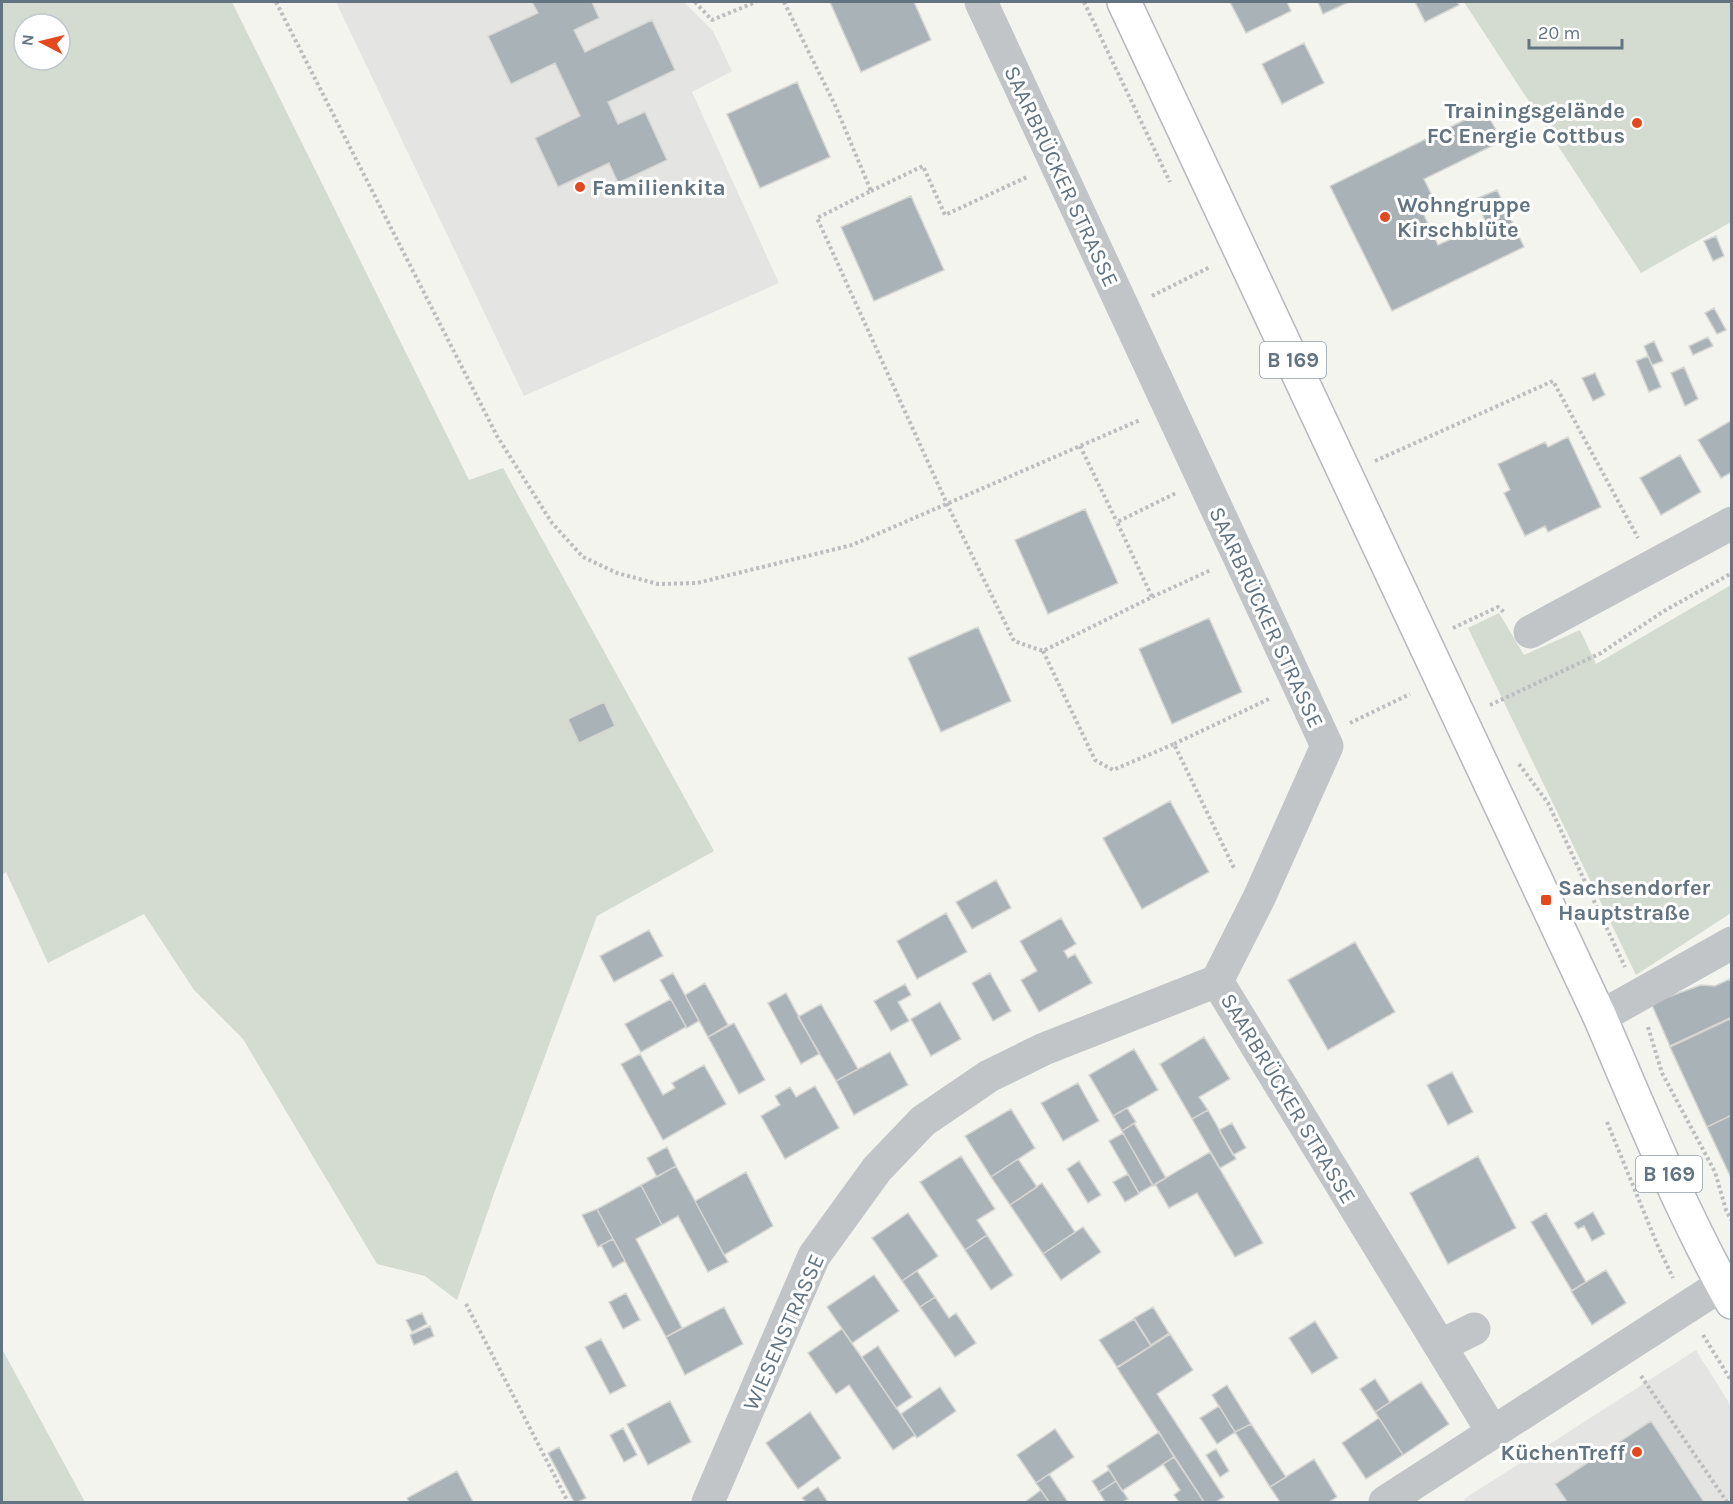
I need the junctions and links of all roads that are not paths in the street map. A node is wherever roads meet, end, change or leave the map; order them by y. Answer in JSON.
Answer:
{"nodes":[{"id":1,"x":981,"y":2,"type":"edge"},
{"id":2,"x":1124,"y":2,"type":"edge"},
{"id":3,"x":1731,"y":523,"type":"edge"},
{"id":4,"x":1530,"y":632,"type":"road end"},
{"id":5,"x":1731,"y":943,"type":"edge"},
{"id":6,"x":1216,"y":981,"type":"junction"},
{"id":7,"x":1600,"y":1017,"type":"junction"},
{"id":8,"x":1728,"y":1288,"type":"edge"},
{"id":9,"x":1474,"y":1329,"type":"dead end"},
{"id":10,"x":1440,"y":1346,"type":"junction"},
{"id":11,"x":1492,"y":1431,"type":"junction"},
{"id":12,"x":708,"y":1503,"type":"edge"},
{"id":13,"x":1385,"y":1503,"type":"edge"}],
"edges":[{"from":1,"to":6,"type":"street","name":"SAARBRÜCKER STRASSE"},
{"from":2,"to":7,"type":"main road","number":"B 169"},
{"from":3,"to":4,"type":"street"},
{"from":5,"to":7,"type":"street"},
{"from":6,"to":10,"type":"street","name":"SAARBRÜCKER STRASSE"},
{"from":6,"to":12,"type":"street","name":"WIESENSTRASSE"},
{"from":7,"to":8,"type":"main road","number":"B 169"},
{"from":8,"to":11,"type":"street"},
{"from":9,"to":10,"type":"street"},
{"from":10,"to":11,"type":"street","name":"SAARBRÜCKER STRASSE"},
{"from":11,"to":13,"type":"street"}]}
